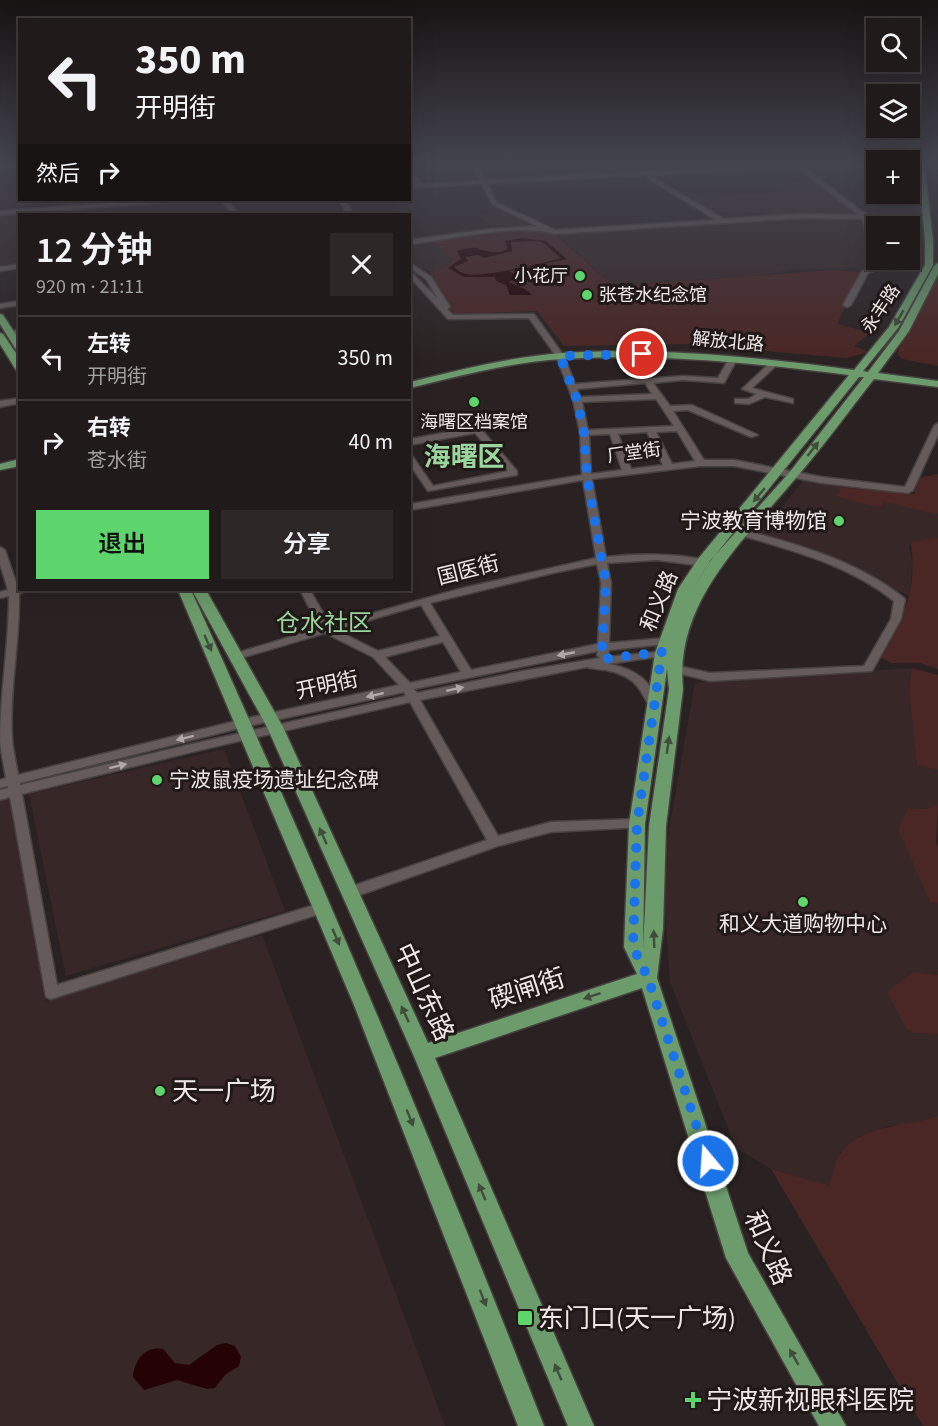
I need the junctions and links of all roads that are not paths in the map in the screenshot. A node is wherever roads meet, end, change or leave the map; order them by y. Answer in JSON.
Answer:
{"nodes":[{"id":1,"x":510,"y":230,"type":"edge"},
{"id":2,"x":550,"y":230,"type":"edge"},
{"id":3,"x":593,"y":230,"type":"edge"},
{"id":4,"x":868,"y":230,"type":"edge"},
{"id":5,"x":927,"y":230,"type":"edge"},
{"id":6,"x":411,"y":242,"type":"edge"},
{"id":7,"x":18,"y":266,"type":"edge"},
{"id":8,"x":411,"y":266,"type":"edge"},
{"id":9,"x":938,"y":266,"type":"edge"},
{"id":10,"x":0,"y":269,"type":"edge"},
{"id":11,"x":411,"y":275,"type":"edge"},
{"id":12,"x":18,"y":303,"type":"edge"},
{"id":13,"x":847,"y":305,"type":"dead end"},
{"id":14,"x":0,"y":306,"type":"edge"},
{"id":15,"x":0,"y":317,"type":"edge"},
{"id":16,"x":10,"y":333,"type":"edge"},
{"id":17,"x":18,"y":346,"type":"edge"},
{"id":18,"x":4,"y":350,"type":"edge"},
{"id":19,"x":558,"y":354,"type":"junction"},
{"id":20,"x":734,"y":359,"type":"junction"},
{"id":21,"x":775,"y":363,"type":"junction"},
{"id":22,"x":18,"y":366,"type":"edge"},
{"id":23,"x":865,"y":370,"type":"junction"},
{"id":24,"x":938,"y":374,"type":"edge"},
{"id":25,"x":411,"y":378,"type":"edge"},
{"id":26,"x":647,"y":381,"type":"junction"},
{"id":27,"x":938,"y":384,"type":"edge"},
{"id":28,"x":411,"y":385,"type":"edge"},
{"id":29,"x":571,"y":387,"type":"junction"},
{"id":30,"x":764,"y":394,"type":"junction"},
{"id":31,"x":658,"y":396,"type":"junction"},
{"id":32,"x":604,"y":398,"type":"junction"},
{"id":33,"x":628,"y":398,"type":"junction"},
{"id":34,"x":18,"y":400,"type":"edge"},
{"id":35,"x":577,"y":400,"type":"junction"},
{"id":36,"x":738,"y":401,"type":"dead end"},
{"id":37,"x":790,"y":401,"type":"dead end"},
{"id":38,"x":0,"y":404,"type":"edge"},
{"id":39,"x":668,"y":409,"type":"junction"},
{"id":40,"x":634,"y":410,"type":"dead end"},
{"id":41,"x":608,"y":411,"type":"dead end"},
{"id":42,"x":938,"y":426,"type":"edge"},
{"id":43,"x":678,"y":428,"type":"junction"},
{"id":44,"x":650,"y":429,"type":"junction"},
{"id":45,"x":613,"y":431,"type":"junction"},
{"id":46,"x":584,"y":433,"type":"junction"},
{"id":47,"x":754,"y":435,"type":"dead end"},
{"id":48,"x":411,"y":442,"type":"edge"},
{"id":49,"x":18,"y":462,"type":"edge"},
{"id":50,"x":411,"y":463,"type":"edge"},
{"id":51,"x":701,"y":463,"type":"junction"},
{"id":52,"x":668,"y":465,"type":"junction"},
{"id":53,"x":0,"y":467,"type":"edge"},
{"id":54,"x":627,"y":471,"type":"junction"},
{"id":55,"x":18,"y":472,"type":"edge"},
{"id":56,"x":785,"y":474,"type":"junction"},
{"id":57,"x":0,"y":477,"type":"edge"},
{"id":58,"x":587,"y":477,"type":"junction"},
{"id":59,"x":411,"y":507,"type":"edge"},
{"id":60,"x":743,"y":533,"type":"junction"},
{"id":61,"x":0,"y":550,"type":"edge"},
{"id":62,"x":600,"y":558,"type":"junction"},
{"id":63,"x":708,"y":564,"type":"junction"},
{"id":64,"x":18,"y":591,"type":"edge"},
{"id":65,"x":184,"y":591,"type":"edge"},
{"id":66,"x":201,"y":591,"type":"edge"},
{"id":67,"x":305,"y":591,"type":"edge"},
{"id":68,"x":0,"y":595,"type":"edge"},
{"id":69,"x":424,"y":601,"type":"junction"},
{"id":70,"x":327,"y":630,"type":"junction"},
{"id":71,"x":446,"y":638,"type":"junction"},
{"id":72,"x":664,"y":647,"type":"junction"},
{"id":73,"x":602,"y":653,"type":"junction"},
{"id":74,"x":377,"y":655,"type":"junction"},
{"id":75,"x":237,"y":656,"type":"junction"},
{"id":76,"x":570,"y":665,"type":"junction"},
{"id":77,"x":674,"y":669,"type":"junction"},
{"id":78,"x":5,"y":673,"type":"edge"},
{"id":79,"x":468,"y":674,"type":"junction"},
{"id":80,"x":411,"y":692,"type":"junction"},
{"id":81,"x":653,"y":703,"type":"junction"},
{"id":82,"x":272,"y":723,"type":"junction"},
{"id":83,"x":246,"y":728,"type":"junction"},
{"id":84,"x":3,"y":741,"type":"edge"},
{"id":85,"x":0,"y":784,"type":"edge"},
{"id":86,"x":9,"y":789,"type":"edge"},
{"id":87,"x":637,"y":824,"type":"junction"},
{"id":88,"x":495,"y":842,"type":"junction"},
{"id":89,"x":349,"y":893,"type":"junction"},
{"id":90,"x":324,"y":907,"type":"junction"},
{"id":91,"x":648,"y":978,"type":"junction"},
{"id":92,"x":423,"y":1054,"type":"junction"},
{"id":93,"x":531,"y":1426,"type":"edge"},
{"id":94,"x":581,"y":1426,"type":"edge"},
{"id":95,"x":833,"y":1426,"type":"edge"}],
"edges":[{"from":1,"to":6,"type":"street"},
{"from":2,"to":3,"type":"street"},
{"from":4,"to":13,"type":"street"},
{"from":5,"to":23,"type":"main road","name":"永丰路","one_way":true},
{"from":7,"to":10,"type":"street"},
{"from":8,"to":19,"type":"street"},
{"from":9,"to":23,"type":"main road","name":"永丰路"},
{"from":11,"to":19,"type":"street"},
{"from":12,"to":14,"type":"street"},
{"from":15,"to":16,"type":"main road"},
{"from":16,"to":17,"type":"main road"},
{"from":16,"to":18,"type":"main road"},
{"from":18,"to":22,"type":"main road"},
{"from":19,"to":20,"type":"main road","name":"解放北路"},
{"from":19,"to":23,"type":"main road","name":"解放北路"},
{"from":19,"to":25,"type":"main road","name":"解放北路"},
{"from":19,"to":28,"type":"main road","name":"解放北路"},
{"from":19,"to":29,"type":"street"},
{"from":20,"to":21,"type":"main road","name":"解放北路"},
{"from":20,"to":26,"type":"street"},
{"from":21,"to":23,"type":"main road","name":"解放北路"},
{"from":21,"to":30,"type":"street"},
{"from":23,"to":24,"type":"main road","name":"解放北路"},
{"from":23,"to":27,"type":"main road","name":"解放北路"},
{"from":23,"to":56,"type":"main road","name":"和义路"},
{"from":26,"to":29,"type":"street"},
{"from":26,"to":31,"type":"street"},
{"from":29,"to":35,"type":"street"},
{"from":30,"to":36,"type":"street"},
{"from":30,"to":37,"type":"street"},
{"from":31,"to":33,"type":"street"},
{"from":31,"to":39,"type":"street"},
{"from":32,"to":33,"type":"street"},
{"from":32,"to":35,"type":"street"},
{"from":32,"to":41,"type":"street"},
{"from":33,"to":40,"type":"street"},
{"from":34,"to":38,"type":"street"},
{"from":35,"to":46,"type":"street"},
{"from":39,"to":43,"type":"street"},
{"from":39,"to":47,"type":"street"},
{"from":42,"to":56,"type":"street","name":"厂堂街"},
{"from":43,"to":44,"type":"street"},
{"from":43,"to":51,"type":"street"},
{"from":44,"to":45,"type":"street"},
{"from":44,"to":52,"type":"street"},
{"from":45,"to":46,"type":"street"},
{"from":45,"to":54,"type":"street"},
{"from":46,"to":58,"type":"street"},
{"from":48,"to":50,"type":"street"},
{"from":49,"to":53,"type":"main road"},
{"from":51,"to":52,"type":"street","name":"厂堂街"},
{"from":51,"to":56,"type":"street","name":"厂堂街"},
{"from":52,"to":54,"type":"street","name":"厂堂街"},
{"from":54,"to":58,"type":"street","name":"厂堂街"},
{"from":55,"to":57,"type":"main road"},
{"from":56,"to":60,"type":"main road","name":"和义路"},
{"from":56,"to":63,"type":"main road","name":"和义路","one_way":true},
{"from":58,"to":59,"type":"street","name":"厂堂街"},
{"from":58,"to":62,"type":"street"},
{"from":60,"to":63,"type":"main road","name":"和义路"},
{"from":60,"to":77,"type":"street"},
{"from":61,"to":64,"type":"street"},
{"from":62,"to":63,"type":"street","name":"国医街"},
{"from":62,"to":69,"type":"street","name":"国医街"},
{"from":62,"to":73,"type":"street"},
{"from":63,"to":72,"type":"main road","name":"和义路"},
{"from":63,"to":77,"type":"main road","name":"和义路"},
{"from":64,"to":68,"type":"street"},
{"from":64,"to":78,"type":"street"},
{"from":65,"to":83,"type":"main road","one_way":true},
{"from":66,"to":75,"type":"main road","name":"中山东路"},
{"from":67,"to":70,"type":"street"},
{"from":69,"to":70,"type":"street","name":"国医街"},
{"from":69,"to":71,"type":"street"},
{"from":70,"to":74,"type":"street"},
{"from":70,"to":75,"type":"street","name":"国医街"},
{"from":71,"to":74,"type":"street"},
{"from":71,"to":79,"type":"street"},
{"from":72,"to":73,"type":"street","name":"开明街"},
{"from":72,"to":81,"type":"main road","name":"和义路"},
{"from":73,"to":76,"type":"street","name":"开明街"},
{"from":73,"to":79,"type":"street","name":"开明街","one_way":true},
{"from":74,"to":80,"type":"street"},
{"from":75,"to":82,"type":"main road","name":"中山东路"},
{"from":80,"to":76,"type":"street","name":"开明街","one_way":true},
{"from":76,"to":81,"type":"street"},
{"from":91,"to":77,"type":"main road","name":"和义路","one_way":true},
{"from":78,"to":84,"type":"street"},
{"from":79,"to":80,"type":"street","name":"开明街"},
{"from":80,"to":82,"type":"street","name":"开明街"},
{"from":80,"to":88,"type":"street"},
{"from":81,"to":87,"type":"main road","name":"和义路"},
{"from":82,"to":83,"type":"street","name":"开明街"},
{"from":89,"to":82,"type":"main road","name":"中山东路","one_way":true},
{"from":83,"to":86,"type":"street","name":"开明街"},
{"from":83,"to":90,"type":"main road"},
{"from":84,"to":86,"type":"street"},
{"from":85,"to":86,"type":"street","name":"开明街"},
{"from":86,"to":90,"type":"street"},
{"from":87,"to":88,"type":"street"},
{"from":87,"to":91,"type":"main road","name":"和义路"},
{"from":88,"to":89,"type":"street"},
{"from":92,"to":89,"type":"main road","name":"中山东路","one_way":true},
{"from":90,"to":93,"type":"main road","one_way":true},
{"from":91,"to":92,"type":"main road","name":"碶闸街","one_way":true},
{"from":95,"to":91,"type":"main road","name":"和义路","one_way":true},
{"from":94,"to":92,"type":"main road","name":"中山东路","one_way":true}]}
